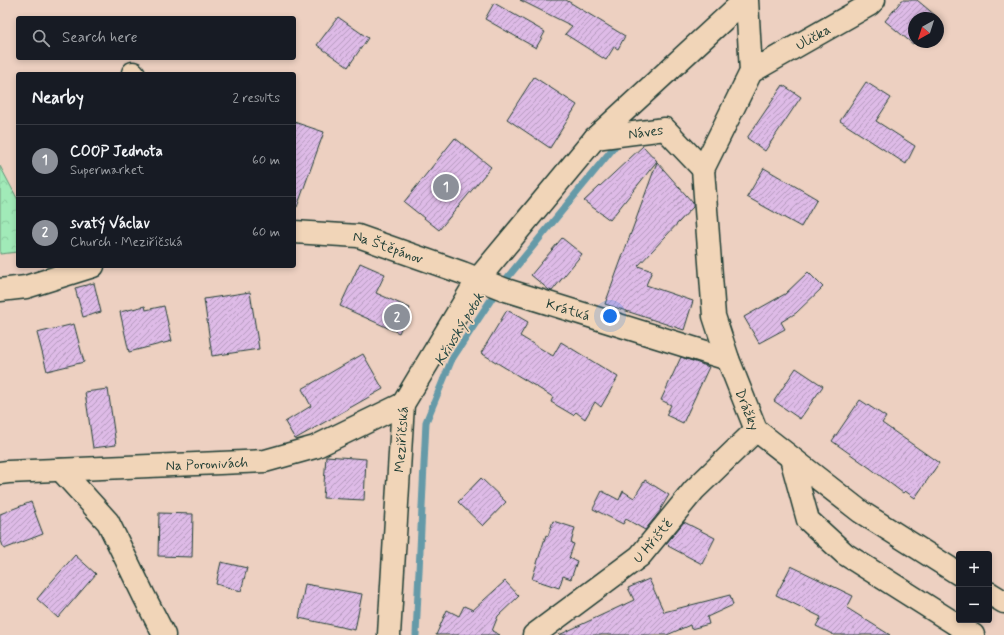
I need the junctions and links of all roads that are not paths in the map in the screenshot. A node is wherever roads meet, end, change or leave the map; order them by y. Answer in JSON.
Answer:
{"nodes":[{"id":1,"x":746,"y":0,"type":"edge"},
{"id":2,"x":874,"y":0,"type":"edge"},
{"id":3,"x":751,"y":72,"type":"junction"},
{"id":4,"x":595,"y":138,"type":"junction"},
{"id":5,"x":703,"y":169,"type":"junction"},
{"id":6,"x":296,"y":232,"type":"edge"},
{"id":7,"x":87,"y":268,"type":"edge"},
{"id":8,"x":492,"y":284,"type":"junction"},
{"id":9,"x":0,"y":290,"type":"edge"},
{"id":10,"x":728,"y":359,"type":"junction"},
{"id":11,"x":403,"y":404,"type":"junction"},
{"id":12,"x":756,"y":430,"type":"junction"},
{"id":13,"x":791,"y":458,"type":"junction"},
{"id":14,"x":61,"y":470,"type":"junction"},
{"id":15,"x":0,"y":473,"type":"edge"},
{"id":16,"x":956,"y":572,"type":"edge"},
{"id":17,"x":992,"y":595,"type":"edge"},
{"id":18,"x":1004,"y":602,"type":"edge"},
{"id":19,"x":164,"y":635,"type":"edge"},
{"id":20,"x":389,"y":635,"type":"edge"},
{"id":21,"x":534,"y":635,"type":"edge"},
{"id":22,"x":973,"y":635,"type":"edge"}],
"edges":[{"from":1,"to":3,"type":"street","name":"Náves"},
{"from":1,"to":4,"type":"street","name":"Náves"},
{"from":2,"to":3,"type":"street","name":"Ulička"},
{"from":3,"to":5,"type":"street","name":"Náves"},
{"from":4,"to":5,"type":"street","name":"Náves"},
{"from":4,"to":8,"type":"street","name":"Meziříčská"},
{"from":5,"to":10,"type":"street","name":"Drážky"},
{"from":6,"to":8,"type":"street","name":"Na Štěpánov"},
{"from":7,"to":9,"type":"street"},
{"from":8,"to":10,"type":"street","name":"Krátká"},
{"from":8,"to":11,"type":"street","name":"Meziříčská"},
{"from":10,"to":12,"type":"street","name":"Drážky"},
{"from":11,"to":14,"type":"street","name":"Na Poronivách"},
{"from":11,"to":20,"type":"street","name":"Meziříčská"},
{"from":12,"to":13,"type":"street","name":"Drážky"},
{"from":12,"to":21,"type":"street","name":"U Hřiště"},
{"from":13,"to":16,"type":"street","name":"Drážky"},
{"from":13,"to":22,"type":"street"},
{"from":14,"to":15,"type":"street","name":"Na Poronivách"},
{"from":14,"to":19,"type":"street"},
{"from":17,"to":18,"type":"street"}]}
